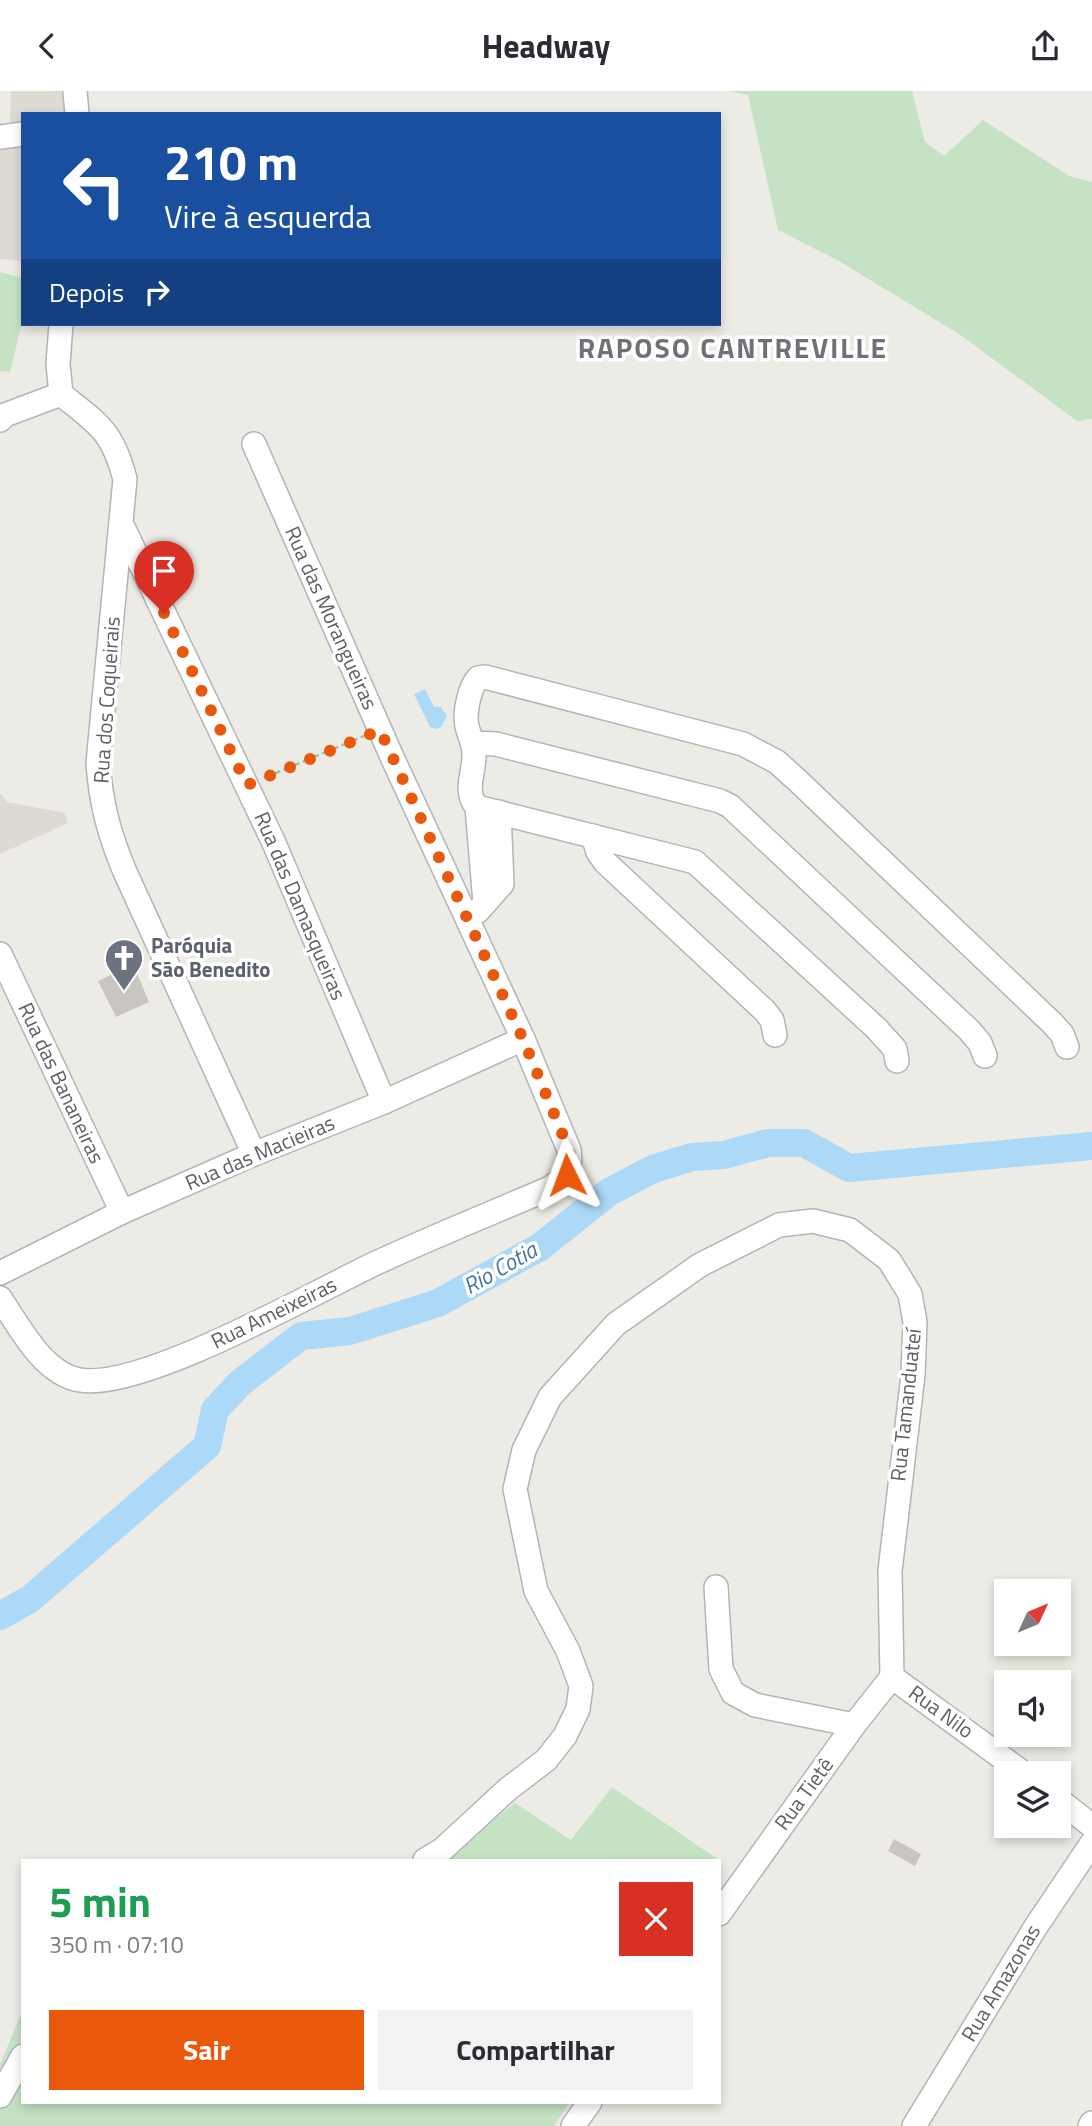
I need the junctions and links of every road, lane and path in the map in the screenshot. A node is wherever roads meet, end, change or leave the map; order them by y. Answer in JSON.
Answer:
{"nodes":[{"id":1,"x":75,"y":91,"type":"edge"},
{"id":2,"x":77,"y":112,"type":"edge"},
{"id":3,"x":21,"y":134,"type":"edge"},
{"id":4,"x":0,"y":137,"type":"edge"},
{"id":5,"x":61,"y":326,"type":"edge"},
{"id":6,"x":61,"y":394,"type":"junction"},
{"id":7,"x":0,"y":420,"type":"edge"},
{"id":8,"x":254,"y":445,"type":"dead end"},
{"id":9,"x":121,"y":523,"type":"junction"},
{"id":10,"x":380,"y":730,"type":"junction"},
{"id":11,"x":473,"y":743,"type":"junction"},
{"id":12,"x":247,"y":785,"type":"junction"},
{"id":13,"x":488,"y":809,"type":"junction"},
{"id":14,"x":593,"y":836,"type":"junction"},
{"id":15,"x":469,"y":922,"type":"junction"},
{"id":16,"x":0,"y":954,"type":"edge"},
{"id":17,"x":775,"y":1035,"type":"dead end"},
{"id":18,"x":523,"y":1039,"type":"junction"},
{"id":19,"x":1067,"y":1047,"type":"dead end"},
{"id":20,"x":985,"y":1056,"type":"dead end"},
{"id":21,"x":898,"y":1061,"type":"dead end"},
{"id":22,"x":384,"y":1102,"type":"junction"},
{"id":23,"x":254,"y":1154,"type":"junction"},
{"id":24,"x":567,"y":1175,"type":"joint"},
{"id":25,"x":122,"y":1212,"type":"junction"},
{"id":26,"x":0,"y":1273,"type":"edge"},
{"id":27,"x":0,"y":1299,"type":"edge"},
{"id":28,"x":716,"y":1587,"type":"dead end"},
{"id":29,"x":892,"y":1677,"type":"junction"},
{"id":30,"x":855,"y":1725,"type":"junction"},
{"id":31,"x":1007,"y":1761,"type":"edge"},
{"id":32,"x":1071,"y":1809,"type":"edge"},
{"id":33,"x":1092,"y":1826,"type":"edge"},
{"id":34,"x":1092,"y":1843,"type":"edge"},
{"id":35,"x":427,"y":1859,"type":"edge"},
{"id":36,"x":721,"y":1911,"type":"edge"},
{"id":37,"x":21,"y":2059,"type":"edge"},
{"id":38,"x":0,"y":2096,"type":"edge"},
{"id":39,"x":589,"y":2104,"type":"edge"},
{"id":40,"x":573,"y":2126,"type":"edge"},
{"id":41,"x":914,"y":2126,"type":"edge"}],
"edges":[{"from":1,"to":2,"type":"street"},
{"from":3,"to":4,"type":"street"},
{"from":5,"to":6,"type":"street"},
{"from":6,"to":7,"type":"street"},
{"from":6,"to":9,"type":"street","name":"Rua dos Coqueirais"},
{"from":8,"to":10,"type":"street","name":"Rua das Morangueiras"},
{"from":9,"to":12,"type":"street","name":"Rua das Damasqueiras"},
{"from":9,"to":23,"type":"street","name":"Rua dos Coqueirais"},
{"from":10,"to":12,"type":"path"},
{"from":10,"to":15,"type":"street","name":"Rua das Morangueiras"},
{"from":11,"to":13,"type":"street"},
{"from":11,"to":19,"type":"street"},
{"from":11,"to":20,"type":"street"},
{"from":12,"to":22,"type":"street","name":"Rua das Damasqueiras"},
{"from":13,"to":14,"type":"street"},
{"from":13,"to":15,"type":"street"},
{"from":14,"to":17,"type":"street"},
{"from":14,"to":21,"type":"street"},
{"from":15,"to":18,"type":"street","name":"Rua das Morangueiras"},
{"from":16,"to":25,"type":"street","name":"Rua das Bananeiras"},
{"from":18,"to":22,"type":"street","name":"Rua das Macieiras"},
{"from":18,"to":24,"type":"street","name":"Rua das Morangueiras"},
{"from":22,"to":23,"type":"street","name":"Rua das Macieiras"},
{"from":23,"to":25,"type":"street","name":"Rua das Macieiras"},
{"from":24,"to":27,"type":"street","name":"Rua Ameixeiras"},
{"from":25,"to":26,"type":"street","name":"Rua das Macieiras"},
{"from":28,"to":30,"type":"street"},
{"from":29,"to":30,"type":"street","name":"Rua Tietê"},
{"from":29,"to":31,"type":"street","name":"Rua Nilo"},
{"from":29,"to":35,"type":"street","name":"Rua Tamanduateí"},
{"from":30,"to":36,"type":"street","name":"Rua Tietê"},
{"from":32,"to":33,"type":"street"},
{"from":34,"to":41,"type":"street","name":"Rua Amazonas"},
{"from":37,"to":38,"type":"street"},
{"from":39,"to":40,"type":"street"}]}
